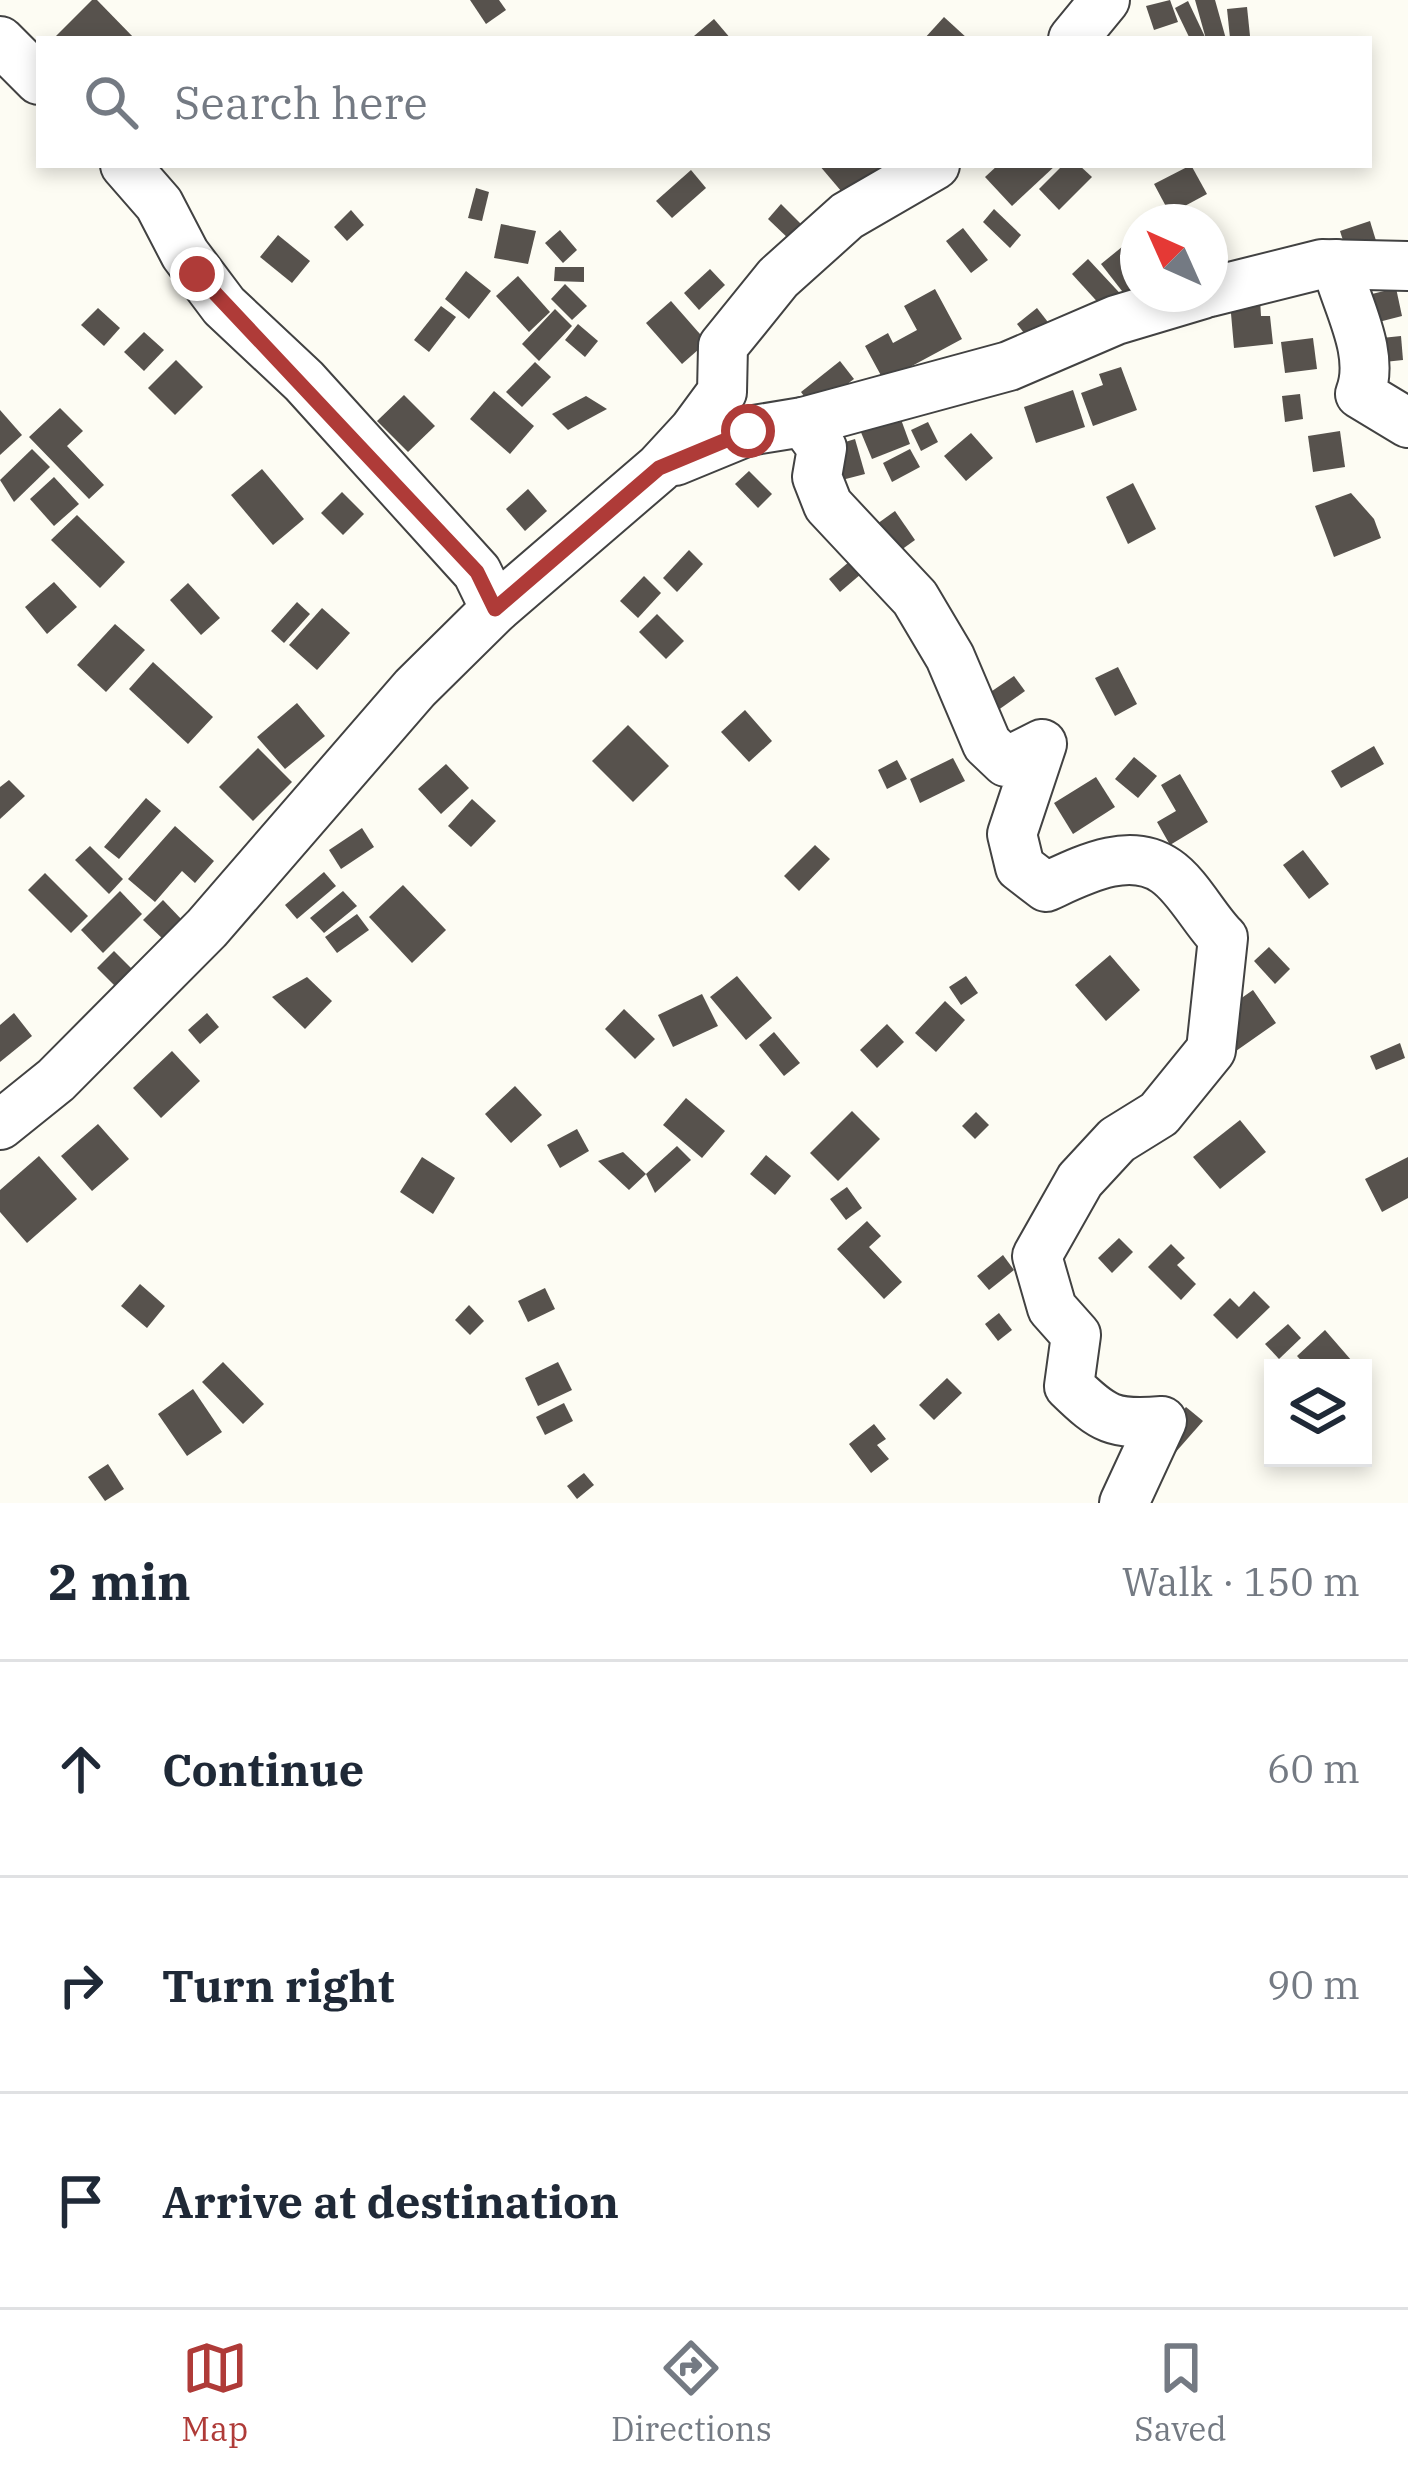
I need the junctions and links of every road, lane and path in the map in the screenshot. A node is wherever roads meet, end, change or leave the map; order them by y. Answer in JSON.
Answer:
{"nodes":[{"id":1,"x":1105,"y":0,"type":"edge"},
{"id":2,"x":1075,"y":36,"type":"edge"},
{"id":3,"x":0,"y":40,"type":"edge"},
{"id":4,"x":36,"y":77,"type":"edge"},
{"id":5,"x":127,"y":168,"type":"edge"},
{"id":6,"x":930,"y":168,"type":"edge"},
{"id":7,"x":1336,"y":264,"type":"junction"},
{"id":8,"x":1408,"y":266,"type":"edge"},
{"id":9,"x":1228,"y":288,"type":"edge"},
{"id":10,"x":1143,"y":312,"type":"edge"},
{"id":11,"x":803,"y":422,"type":"junction"},
{"id":12,"x":1408,"y":423,"type":"edge"},
{"id":13,"x":659,"y":468,"type":"junction"},
{"id":14,"x":495,"y":609,"type":"junction"},
{"id":15,"x":0,"y":1125,"type":"edge"},
{"id":16,"x":1124,"y":1503,"type":"edge"}],
"edges":[{"from":1,"to":2,"type":"street"},
{"from":3,"to":4,"type":"street"},
{"from":5,"to":14,"type":"street"},
{"from":6,"to":13,"type":"street"},
{"from":7,"to":8,"type":"street"},
{"from":7,"to":9,"type":"street"},
{"from":7,"to":12,"type":"street"},
{"from":10,"to":11,"type":"street"},
{"from":11,"to":13,"type":"street"},
{"from":11,"to":16,"type":"street"},
{"from":13,"to":14,"type":"street"},
{"from":14,"to":15,"type":"street"}]}
